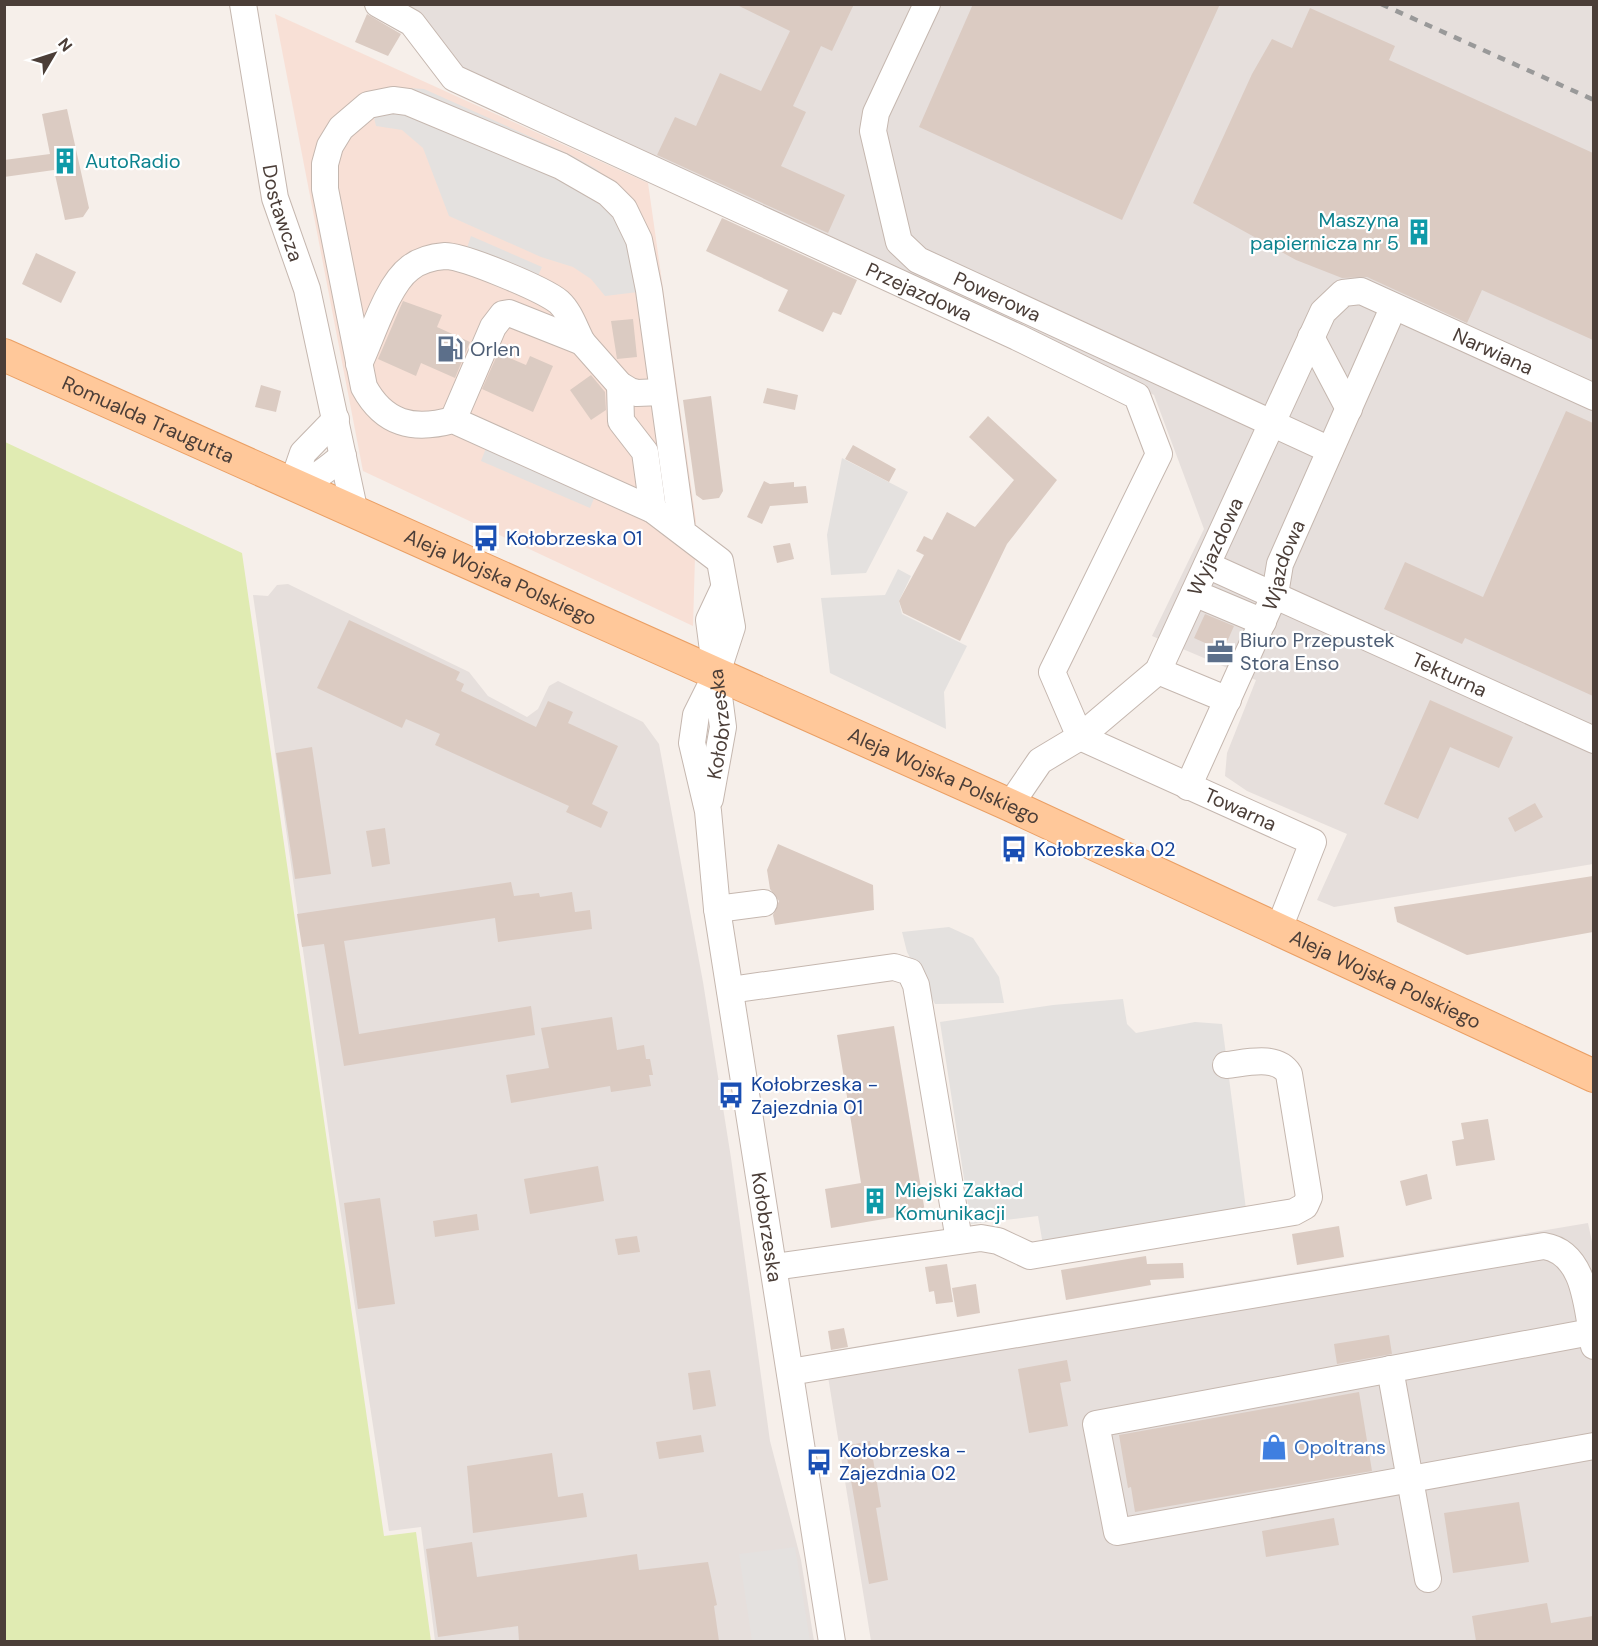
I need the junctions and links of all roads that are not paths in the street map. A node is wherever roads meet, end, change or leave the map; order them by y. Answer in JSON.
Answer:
{"nodes":[{"id":1,"x":243,"y":4,"type":"edge"},
{"id":2,"x":378,"y":4,"type":"edge"},
{"id":3,"x":927,"y":4,"type":"edge"},
{"id":4,"x":1393,"y":308,"type":"junction"},
{"id":5,"x":1311,"y":337,"type":"junction"},
{"id":6,"x":582,"y":342,"type":"junction"},
{"id":7,"x":4,"y":355,"type":"edge"},
{"id":8,"x":359,"y":364,"type":"junction"},
{"id":9,"x":620,"y":385,"type":"junction"},
{"id":10,"x":662,"y":392,"type":"junction"},
{"id":11,"x":1593,"y":394,"type":"edge"},
{"id":12,"x":1349,"y":409,"type":"junction"},
{"id":13,"x":336,"y":419,"type":"junction"},
{"id":14,"x":453,"y":420,"type":"junction"},
{"id":15,"x":1270,"y":424,"type":"junction"},
{"id":16,"x":1330,"y":450,"type":"junction"},
{"id":17,"x":343,"y":456,"type":"junction"},
{"id":18,"x":292,"y":485,"type":"junction"},
{"id":19,"x":653,"y":510,"type":"junction"},
{"id":20,"x":355,"y":513,"type":"junction"},
{"id":21,"x":682,"y":529,"type":"junction"},
{"id":22,"x":1208,"y":565,"type":"junction"},
{"id":23,"x":1194,"y":593,"type":"junction"},
{"id":24,"x":1275,"y":594,"type":"junction"},
{"id":25,"x":1263,"y":622,"type":"junction"},
{"id":26,"x":1158,"y":671,"type":"junction"},
{"id":27,"x":717,"y":673,"type":"junction"},
{"id":28,"x":1228,"y":700,"type":"junction"},
{"id":29,"x":1080,"y":737,"type":"junction"},
{"id":30,"x":1593,"y":740,"type":"edge"},
{"id":31,"x":1188,"y":787,"type":"junction"},
{"id":32,"x":1010,"y":806,"type":"junction"},
{"id":33,"x":764,"y":903,"type":"dead end"},
{"id":34,"x":717,"y":909,"type":"junction"},
{"id":35,"x":1278,"y":930,"type":"junction"},
{"id":36,"x":730,"y":990,"type":"junction"},
{"id":37,"x":1226,"y":1065,"type":"dead end"},
{"id":38,"x":1593,"y":1076,"type":"edge"},
{"id":39,"x":959,"y":1240,"type":"junction"},
{"id":40,"x":774,"y":1267,"type":"junction"},
{"id":41,"x":1592,"y":1339,"type":"edge"},
{"id":42,"x":1390,"y":1369,"type":"junction"},
{"id":43,"x":790,"y":1372,"type":"junction"},
{"id":44,"x":1593,"y":1446,"type":"edge"},
{"id":45,"x":1410,"y":1479,"type":"junction"},
{"id":46,"x":1428,"y":1579,"type":"dead end"},
{"id":47,"x":832,"y":1641,"type":"edge"}],
"edges":[{"from":1,"to":13,"type":"street","name":"Dostawcza"},
{"from":2,"to":29,"type":"street","name":"Przejazdowa"},
{"from":3,"to":15,"type":"street","name":"Powerowa"},
{"from":4,"to":5,"type":"street","name":"Wyjazdowa"},
{"from":4,"to":11,"type":"street","name":"Narwiana"},
{"from":4,"to":12,"type":"street","name":"Wjazdowa"},
{"from":5,"to":12,"type":"street"},
{"from":5,"to":15,"type":"street","name":"Wyjazdowa"},
{"from":6,"to":8,"type":"street"},
{"from":6,"to":9,"type":"street"},
{"from":6,"to":14,"type":"street"},
{"from":7,"to":18,"type":"main road","name":"Romualda Traugutta"},
{"from":8,"to":10,"type":"street"},
{"from":8,"to":14,"type":"street"},
{"from":9,"to":10,"type":"street"},
{"from":9,"to":19,"type":"street"},
{"from":10,"to":21,"type":"street"},
{"from":12,"to":16,"type":"street","name":"Wjazdowa"},
{"from":13,"to":17,"type":"street","name":"Dostawcza"},
{"from":13,"to":18,"type":"street"},
{"from":14,"to":19,"type":"street"},
{"from":15,"to":16,"type":"street","name":"Powerowa"},
{"from":15,"to":22,"type":"street","name":"Wyjazdowa"},
{"from":16,"to":24,"type":"street","name":"Wjazdowa"},
{"from":17,"to":18,"type":"street"},
{"from":17,"to":20,"type":"street","name":"Dostawcza"},
{"from":18,"to":20,"type":"main road","name":"Aleja Wojska Polskiego"},
{"from":19,"to":21,"type":"street"},
{"from":20,"to":27,"type":"main road","name":"Aleja Wojska Polskiego"},
{"from":21,"to":27,"type":"street","name":"Kołobrzeska"},
{"from":22,"to":23,"type":"street","name":"Wyjazdowa"},
{"from":22,"to":24,"type":"street","name":"Tekturna"},
{"from":23,"to":25,"type":"street"},
{"from":23,"to":26,"type":"street","name":"Wyjazdowa"},
{"from":24,"to":25,"type":"street","name":"Wjazdowa"},
{"from":24,"to":30,"type":"street","name":"Tekturna"},
{"from":25,"to":28,"type":"street","name":"Wjazdowa"},
{"from":26,"to":28,"type":"street"},
{"from":26,"to":29,"type":"street","name":"Wyjazdowa"},
{"from":27,"to":32,"type":"main road","name":"Aleja Wojska Polskiego"},
{"from":27,"to":34,"type":"street","name":"Kołobrzeska"},
{"from":28,"to":31,"type":"street","name":"Wjazdowa"},
{"from":29,"to":31,"type":"street","name":"Towarna"},
{"from":29,"to":32,"type":"street","name":"Wyjazdowa"},
{"from":31,"to":35,"type":"street","name":"Towarna"},
{"from":32,"to":35,"type":"main road","name":"Aleja Wojska Polskiego"},
{"from":33,"to":34,"type":"street"},
{"from":34,"to":36,"type":"street","name":"Kołobrzeska"},
{"from":35,"to":38,"type":"main road","name":"Aleja Wojska Polskiego"},
{"from":36,"to":39,"type":"street"},
{"from":36,"to":40,"type":"street","name":"Kołobrzeska"},
{"from":37,"to":39,"type":"street"},
{"from":39,"to":40,"type":"street"},
{"from":40,"to":43,"type":"street","name":"Kołobrzeska"},
{"from":41,"to":42,"type":"street"},
{"from":41,"to":43,"type":"street"},
{"from":42,"to":45,"type":"street"},
{"from":42,"to":45,"type":"street"},
{"from":43,"to":47,"type":"street","name":"Kołobrzeska"},
{"from":44,"to":45,"type":"street"},
{"from":45,"to":46,"type":"street"}]}
